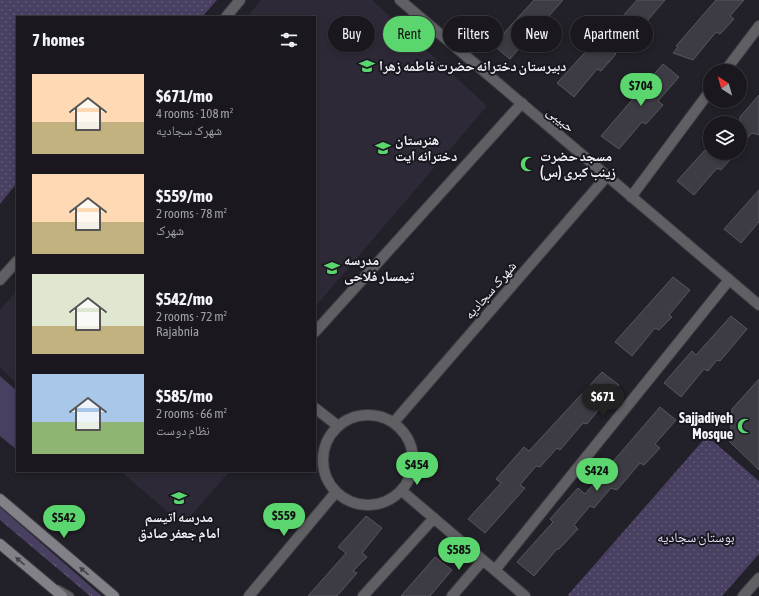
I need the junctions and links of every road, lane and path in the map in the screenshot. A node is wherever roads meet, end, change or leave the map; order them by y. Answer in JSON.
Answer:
{"nodes":[{"id":1,"x":240,"y":0,"type":"edge"},
{"id":2,"x":400,"y":0,"type":"edge"},
{"id":3,"x":227,"y":16,"type":"edge"},
{"id":4,"x":759,"y":26,"type":"edge"},
{"id":5,"x":730,"y":64,"type":"edge"},
{"id":6,"x":703,"y":100,"type":"edge"},
{"id":7,"x":522,"y":103,"type":"junction"},
{"id":8,"x":607,"y":176,"type":"junction"},
{"id":9,"x":631,"y":197,"type":"junction"},
{"id":10,"x":16,"y":262,"type":"edge"},
{"id":11,"x":0,"y":280,"type":"edge"},
{"id":12,"x":729,"y":280,"type":"junction"},
{"id":13,"x":759,"y":305,"type":"edge"},
{"id":14,"x":316,"y":331,"type":"edge"},
{"id":15,"x":316,"y":409,"type":"edge"},
{"id":16,"x":394,"y":422,"type":"junction"},
{"id":17,"x":338,"y":426,"type":"junction"},
{"id":18,"x":402,"y":491,"type":"junction"},
{"id":19,"x":336,"y":492,"type":"junction"},
{"id":20,"x":0,"y":499,"type":"edge"},
{"id":21,"x":434,"y":518,"type":"junction"},
{"id":22,"x":0,"y":544,"type":"edge"},
{"id":23,"x":483,"y":560,"type":"junction"},
{"id":24,"x":495,"y":570,"type":"junction"},
{"id":25,"x":41,"y":578,"type":"junction"},
{"id":26,"x":759,"y":578,"type":"edge"},
{"id":27,"x":62,"y":596,"type":"edge"},
{"id":28,"x":70,"y":596,"type":"edge"},
{"id":29,"x":114,"y":596,"type":"edge"},
{"id":30,"x":249,"y":596,"type":"edge"},
{"id":31,"x":363,"y":596,"type":"edge"},
{"id":32,"x":452,"y":596,"type":"edge"},
{"id":33,"x":525,"y":596,"type":"edge"},
{"id":34,"x":743,"y":596,"type":"edge"}],
"edges":[{"from":1,"to":3,"type":"street"},
{"from":2,"to":7,"type":"street","name":"حبیبی"},
{"from":4,"to":5,"type":"street"},
{"from":6,"to":9,"type":"street"},
{"from":7,"to":8,"type":"street","name":"حبیبی"},
{"from":7,"to":14,"type":"street"},
{"from":8,"to":9,"type":"street","name":"حبیبی"},
{"from":8,"to":16,"type":"street","name":"شهرک سجادیه"},
{"from":9,"to":12,"type":"street","name":"حبیبی"},
{"from":10,"to":11,"type":"street"},
{"from":12,"to":13,"type":"street","name":"حبیبی"},
{"from":12,"to":24,"type":"street"},
{"from":15,"to":17,"type":"street"},
{"from":16,"to":17,"type":"street"},
{"from":16,"to":18,"type":"street"},
{"from":17,"to":19,"type":"street"},
{"from":18,"to":19,"type":"street"},
{"from":18,"to":21,"type":"street"},
{"from":19,"to":30,"type":"street"},
{"from":29,"to":20,"type":"main road","one_way":true},
{"from":21,"to":23,"type":"street"},
{"from":21,"to":31,"type":"street"},
{"from":25,"to":22,"type":"main road","one_way":true},
{"from":23,"to":24,"type":"street"},
{"from":23,"to":32,"type":"street"},
{"from":24,"to":33,"type":"street"},
{"from":25,"to":27,"type":"main road"},
{"from":25,"to":28,"type":"lane"},
{"from":26,"to":34,"type":"street"}]}
